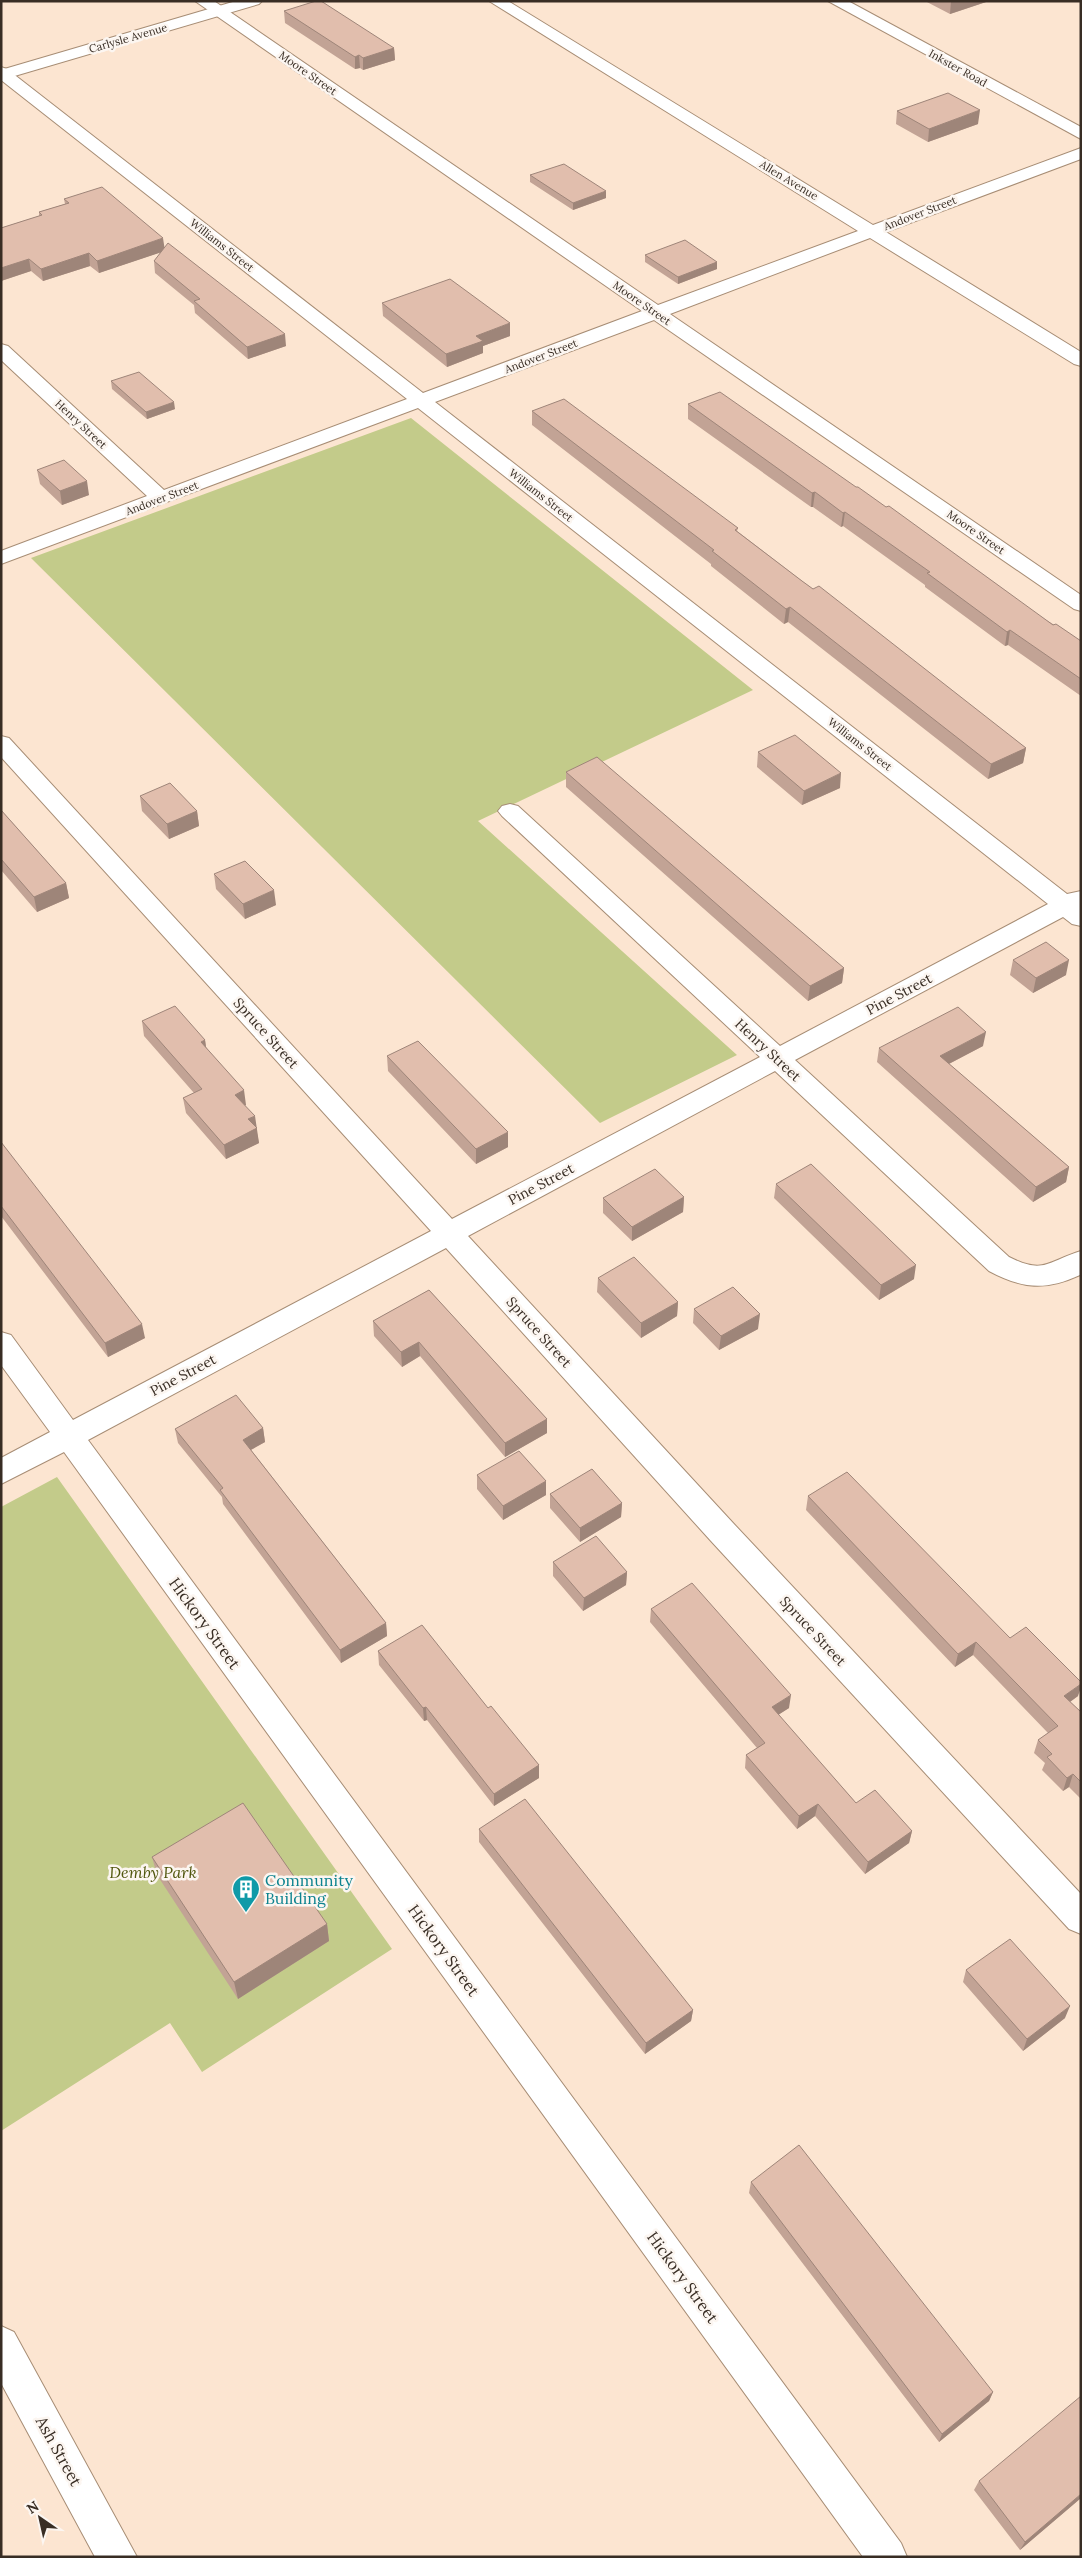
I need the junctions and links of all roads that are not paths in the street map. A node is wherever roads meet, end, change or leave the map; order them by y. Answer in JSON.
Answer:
{"nodes":[{"id":1,"x":203,"y":1,"type":"edge"},
{"id":2,"x":254,"y":1,"type":"edge"},
{"id":3,"x":497,"y":1,"type":"edge"},
{"id":4,"x":836,"y":1,"type":"edge"},
{"id":5,"x":218,"y":12,"type":"junction"},
{"id":6,"x":2,"y":74,"type":"edge"},
{"id":7,"x":1081,"y":134,"type":"edge"},
{"id":8,"x":1081,"y":153,"type":"edge"},
{"id":9,"x":872,"y":231,"type":"junction"},
{"id":10,"x":656,"y":312,"type":"junction"},
{"id":11,"x":1,"y":350,"type":"edge"},
{"id":12,"x":1081,"y":360,"type":"edge"},
{"id":13,"x":420,"y":401,"type":"junction"},
{"id":14,"x":161,"y":498,"type":"junction"},
{"id":15,"x":1,"y":558,"type":"edge"},
{"id":16,"x":1081,"y":605,"type":"edge"},
{"id":17,"x":1,"y":743,"type":"edge"},
{"id":18,"x":510,"y":811,"type":"dead end"},
{"id":19,"x":1076,"y":907,"type":"edge"},
{"id":20,"x":777,"y":1059,"type":"junction"},
{"id":21,"x":449,"y":1234,"type":"junction"},
{"id":22,"x":1081,"y":1261,"type":"edge"},
{"id":23,"x":1,"y":1343,"type":"edge"},
{"id":24,"x":69,"y":1436,"type":"junction"},
{"id":25,"x":1,"y":1472,"type":"edge"},
{"id":26,"x":1081,"y":1918,"type":"edge"},
{"id":27,"x":1,"y":2345,"type":"edge"},
{"id":28,"x":117,"y":2557,"type":"edge"},
{"id":29,"x":887,"y":2557,"type":"edge"}],
"edges":[{"from":1,"to":5,"type":"street","name":"Moore Street"},
{"from":2,"to":5,"type":"street","name":"Carlysle Avenue"},
{"from":3,"to":9,"type":"street","name":"Allen Avenue"},
{"from":4,"to":7,"type":"street","name":"Inkster Road"},
{"from":5,"to":6,"type":"street","name":"Carlysle Avenue"},
{"from":5,"to":10,"type":"street","name":"Moore Street"},
{"from":6,"to":13,"type":"street","name":"Williams Street"},
{"from":8,"to":9,"type":"street","name":"Andover Street"},
{"from":9,"to":10,"type":"street","name":"Andover Street"},
{"from":9,"to":12,"type":"street","name":"Allen Avenue"},
{"from":10,"to":13,"type":"street","name":"Andover Street"},
{"from":10,"to":16,"type":"street","name":"Moore Street"},
{"from":11,"to":14,"type":"street","name":"Henry Street"},
{"from":13,"to":14,"type":"street","name":"Andover Street"},
{"from":13,"to":19,"type":"street","name":"Williams Street"},
{"from":14,"to":15,"type":"street","name":"Andover Street"},
{"from":17,"to":21,"type":"street","name":"Spruce Street"},
{"from":18,"to":20,"type":"street","name":"Henry Street"},
{"from":19,"to":20,"type":"street","name":"Pine Street"},
{"from":20,"to":21,"type":"street","name":"Pine Street"},
{"from":20,"to":22,"type":"street","name":"Henry Street"},
{"from":21,"to":24,"type":"street","name":"Pine Street"},
{"from":21,"to":26,"type":"street","name":"Spruce Street"},
{"from":23,"to":24,"type":"street","name":"Hickory Street"},
{"from":24,"to":25,"type":"street","name":"Pine Street"},
{"from":24,"to":29,"type":"street","name":"Hickory Street"},
{"from":27,"to":28,"type":"street","name":"Ash Street"}]}
